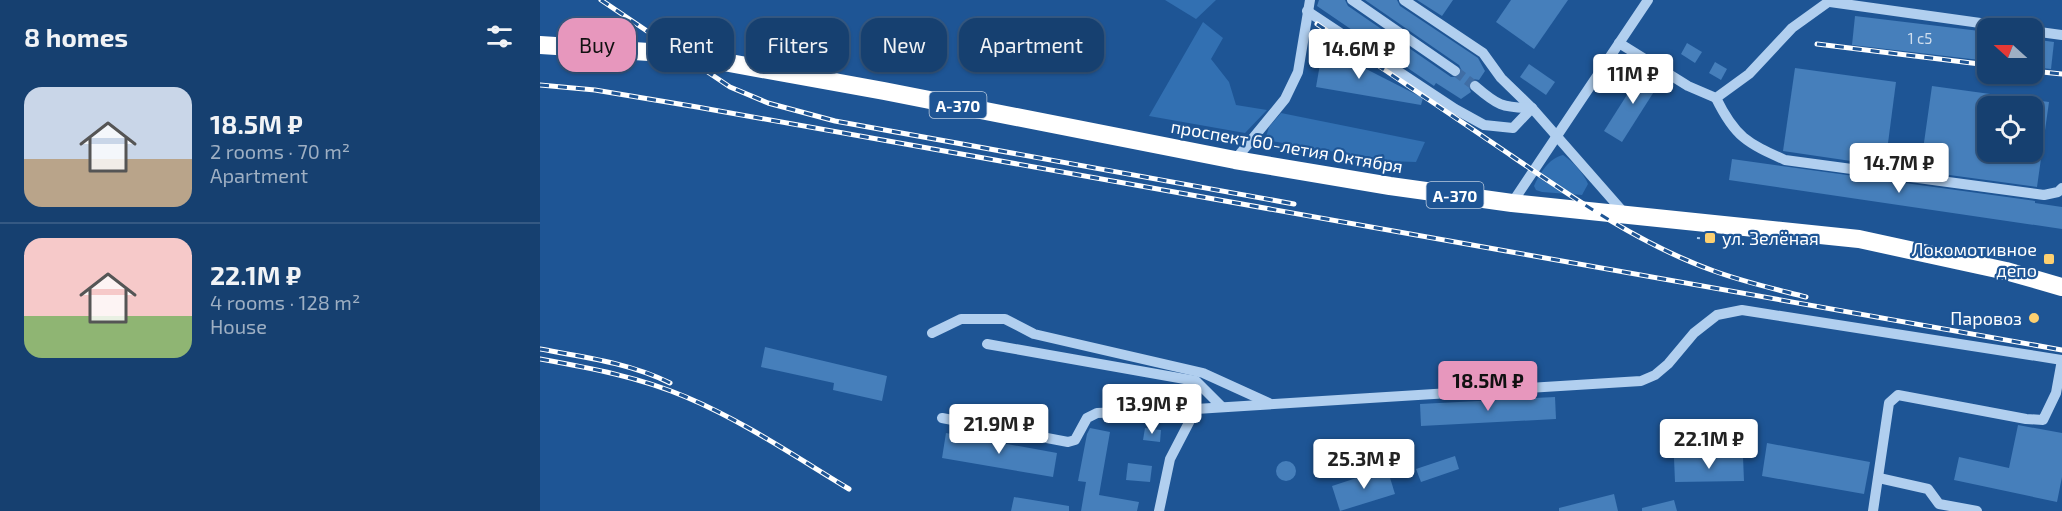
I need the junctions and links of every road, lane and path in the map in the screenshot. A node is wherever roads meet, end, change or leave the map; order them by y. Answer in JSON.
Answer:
{"nodes":[{"id":1,"x":1352,"y":0,"type":"edge"},
{"id":2,"x":1404,"y":0,"type":"edge"},
{"id":3,"x":1648,"y":0,"type":"edge"},
{"id":4,"x":1831,"y":1,"type":"edge"},
{"id":5,"x":1309,"y":5,"type":"edge"},
{"id":6,"x":1977,"y":22,"type":"edge"},
{"id":7,"x":2043,"y":32,"type":"edge"},
{"id":8,"x":2062,"y":35,"type":"edge"},
{"id":9,"x":1619,"y":43,"type":"junction"},
{"id":10,"x":540,"y":45,"type":"edge"},
{"id":11,"x":1455,"y":71,"type":"tunnel mouth"},
{"id":12,"x":1475,"y":86,"type":"tunnel mouth"},
{"id":13,"x":1716,"y":98,"type":"junction"},
{"id":14,"x":1532,"y":108,"type":"junction"},
{"id":15,"x":1557,"y":136,"type":"junction"},
{"id":16,"x":1235,"y":160,"type":"junction"},
{"id":17,"x":2062,"y":188,"type":"edge"},
{"id":18,"x":1512,"y":203,"type":"junction"},
{"id":19,"x":1625,"y":214,"type":"junction"},
{"id":20,"x":2062,"y":287,"type":"edge"},
{"id":21,"x":932,"y":333,"type":"dead end"},
{"id":22,"x":987,"y":344,"type":"dead end"},
{"id":23,"x":2062,"y":360,"type":"edge"},
{"id":24,"x":1272,"y":404,"type":"junction"},
{"id":25,"x":1222,"y":407,"type":"junction"},
{"id":26,"x":1196,"y":409,"type":"junction"},
{"id":27,"x":942,"y":418,"type":"dead end"},
{"id":28,"x":1879,"y":478,"type":"junction"},
{"id":29,"x":1159,"y":511,"type":"edge"},
{"id":30,"x":1873,"y":511,"type":"edge"},
{"id":31,"x":1977,"y":511,"type":"edge"}],
"edges":[{"from":1,"to":11,"type":"street"},
{"from":2,"to":14,"type":"street"},
{"from":3,"to":9,"type":"street"},
{"from":4,"to":6,"type":"street"},
{"from":4,"to":13,"type":"street"},
{"from":5,"to":14,"type":"street"},
{"from":5,"to":16,"type":"street"},
{"from":7,"to":8,"type":"street"},
{"from":9,"to":13,"type":"street"},
{"from":9,"to":15,"type":"street"},
{"from":10,"to":16,"type":"highway","name":"проспект 60-летия Октября","number":"А-370"},
{"from":12,"to":14,"type":"street"},
{"from":13,"to":17,"type":"street"},
{"from":14,"to":15,"type":"street"},
{"from":15,"to":18,"type":"street"},
{"from":15,"to":19,"type":"street"},
{"from":16,"to":18,"type":"highway","name":"проспект 60-летия Октября","number":"А-370"},
{"from":18,"to":19,"type":"highway","name":"проспект 60-летия Октября","number":"А-370"},
{"from":19,"to":20,"type":"highway","name":"проспект 60-летия Октября","number":"А-370"},
{"from":21,"to":24,"type":"street"},
{"from":22,"to":25,"type":"street"},
{"from":23,"to":24,"type":"street"},
{"from":23,"to":28,"type":"street"},
{"from":24,"to":25,"type":"street"},
{"from":25,"to":26,"type":"street"},
{"from":26,"to":27,"type":"street"},
{"from":26,"to":29,"type":"street"},
{"from":28,"to":30,"type":"street"},
{"from":28,"to":31,"type":"street"}]}
